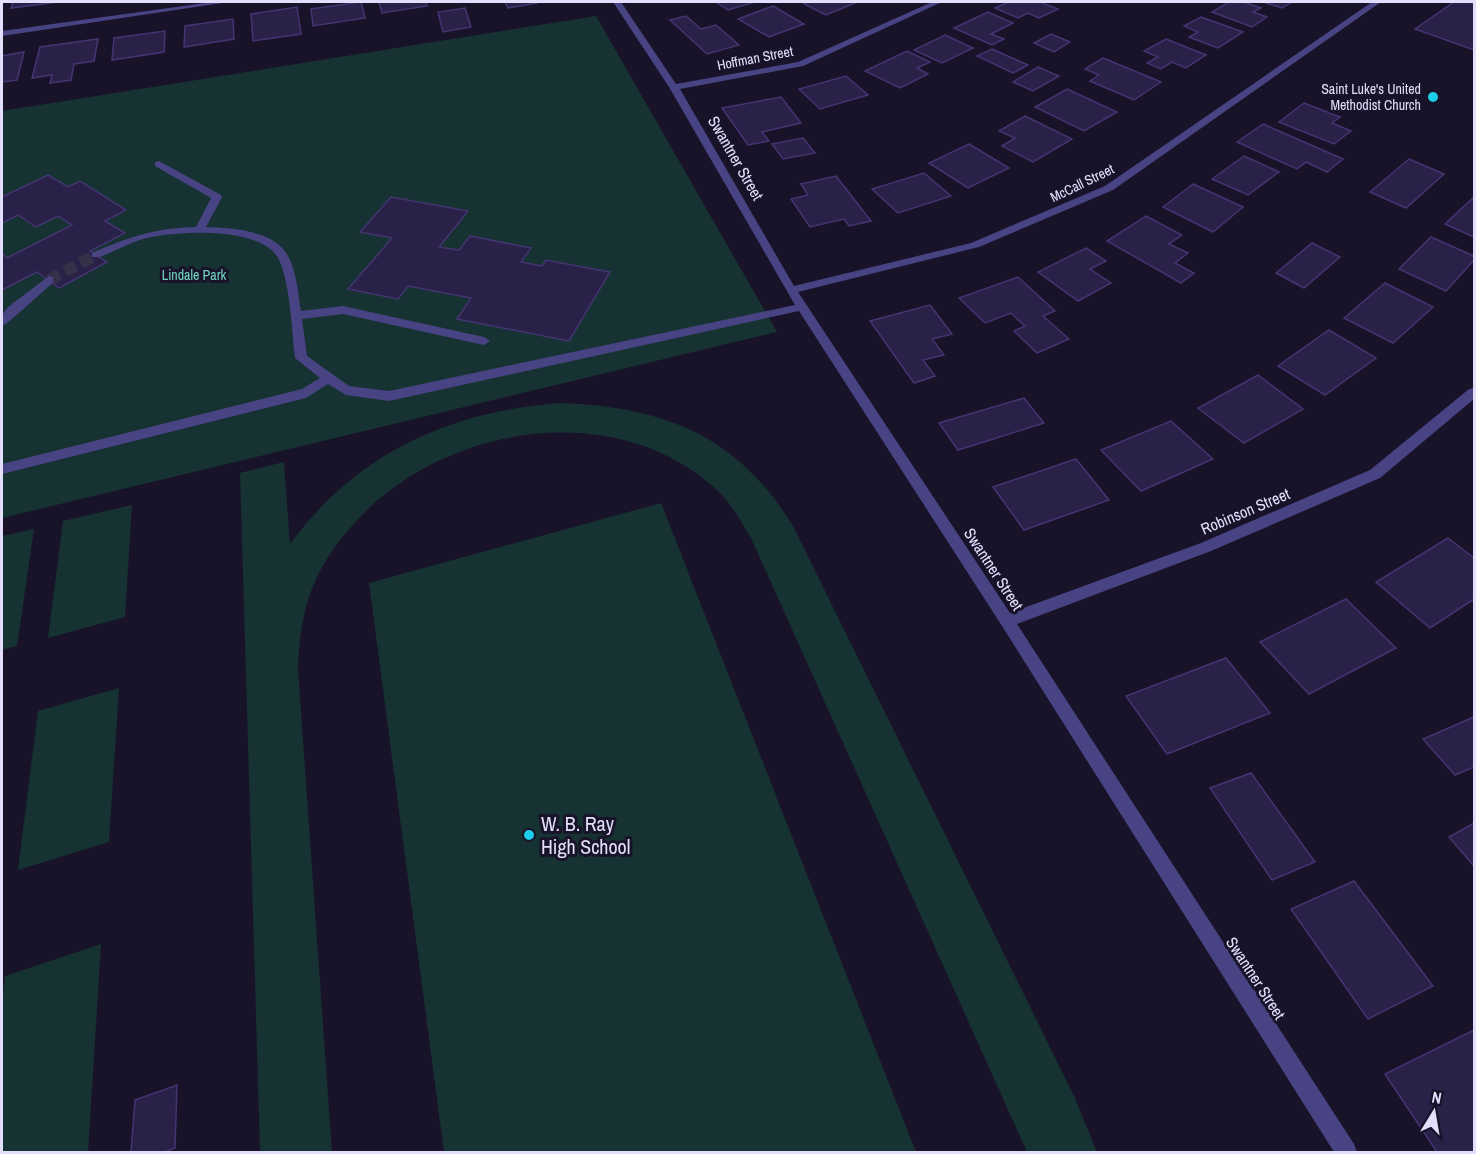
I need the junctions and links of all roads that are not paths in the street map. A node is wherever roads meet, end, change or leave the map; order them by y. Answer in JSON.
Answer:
{"nodes":[{"id":1,"x":225,"y":2,"type":"edge"},
{"id":2,"x":617,"y":2,"type":"edge"},
{"id":3,"x":938,"y":2,"type":"edge"},
{"id":4,"x":1377,"y":2,"type":"edge"},
{"id":5,"x":2,"y":34,"type":"edge"},
{"id":6,"x":674,"y":87,"type":"junction"},
{"id":7,"x":159,"y":164,"type":"dead end"},
{"id":8,"x":199,"y":231,"type":"junction"},
{"id":9,"x":96,"y":255,"type":"tunnel mouth"},
{"id":10,"x":50,"y":280,"type":"tunnel mouth"},
{"id":11,"x":791,"y":290,"type":"junction"},
{"id":12,"x":801,"y":307,"type":"junction"},
{"id":13,"x":295,"y":316,"type":"junction"},
{"id":14,"x":2,"y":322,"type":"edge"},
{"id":15,"x":484,"y":340,"type":"dead end"},
{"id":16,"x":328,"y":378,"type":"junction"},
{"id":17,"x":1474,"y":392,"type":"edge"},
{"id":18,"x":2,"y":469,"type":"edge"},
{"id":19,"x":1007,"y":621,"type":"junction"},
{"id":20,"x":1346,"y":1152,"type":"edge"}],
"edges":[{"from":1,"to":5,"type":"street"},
{"from":2,"to":6,"type":"street","name":"Swantner Street"},
{"from":3,"to":6,"type":"street","name":"Hoffman Street"},
{"from":4,"to":11,"type":"street","name":"McCall Street"},
{"from":6,"to":11,"type":"street","name":"Swantner Street"},
{"from":7,"to":8,"type":"street"},
{"from":8,"to":9,"type":"street"},
{"from":8,"to":13,"type":"street"},
{"from":10,"to":14,"type":"street"},
{"from":11,"to":12,"type":"street","name":"Swantner Street"},
{"from":12,"to":16,"type":"street"},
{"from":12,"to":19,"type":"street","name":"Swantner Street"},
{"from":13,"to":15,"type":"street"},
{"from":13,"to":16,"type":"street"},
{"from":16,"to":18,"type":"street"},
{"from":17,"to":19,"type":"street","name":"Robinson Street"},
{"from":19,"to":20,"type":"street","name":"Swantner Street"}]}
